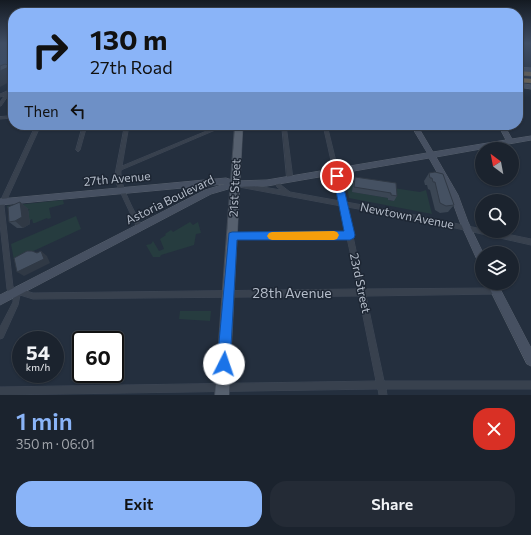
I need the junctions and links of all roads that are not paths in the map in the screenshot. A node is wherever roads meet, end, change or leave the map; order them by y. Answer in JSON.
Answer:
{"nodes":[{"id":1,"x":8,"y":92,"type":"joint"},
{"id":2,"x":0,"y":96,"type":"edge"},
{"id":3,"x":0,"y":106,"type":"edge"},
{"id":4,"x":36,"y":130,"type":"edge"},
{"id":5,"x":84,"y":130,"type":"edge"},
{"id":6,"x":126,"y":130,"type":"edge"},
{"id":7,"x":213,"y":130,"type":"edge"},
{"id":8,"x":239,"y":130,"type":"edge"},
{"id":9,"x":285,"y":130,"type":"edge"},
{"id":10,"x":326,"y":130,"type":"edge"},
{"id":11,"x":417,"y":130,"type":"edge"},
{"id":12,"x":504,"y":130,"type":"edge"},
{"id":13,"x":531,"y":138,"type":"edge"},
{"id":14,"x":510,"y":142,"type":"joint"},
{"id":15,"x":475,"y":148,"type":"edge"},
{"id":16,"x":78,"y":150,"type":"dead end"},
{"id":17,"x":430,"y":155,"type":"junction"},
{"id":18,"x":119,"y":169,"type":"junction"},
{"id":19,"x":336,"y":171,"type":"junction"},
{"id":20,"x":290,"y":179,"type":"junction"},
{"id":21,"x":277,"y":181,"type":"junction"},
{"id":22,"x":235,"y":184,"type":"junction"},
{"id":23,"x":123,"y":190,"type":"junction"},
{"id":24,"x":290,"y":194,"type":"junction"},
{"id":25,"x":2,"y":202,"type":"edge"},
{"id":26,"x":343,"y":204,"type":"junction"},
{"id":27,"x":140,"y":228,"type":"junction"},
{"id":28,"x":466,"y":228,"type":"junction"},
{"id":29,"x":350,"y":235,"type":"junction"},
{"id":30,"x":232,"y":236,"type":"junction"},
{"id":31,"x":531,"y":242,"type":"edge"},
{"id":32,"x":475,"y":247,"type":"edge"},
{"id":33,"x":475,"y":288,"type":"edge"},
{"id":34,"x":496,"y":290,"type":"edge"},
{"id":35,"x":17,"y":292,"type":"junction"},
{"id":36,"x":362,"y":292,"type":"junction"},
{"id":37,"x":229,"y":293,"type":"junction"},
{"id":38,"x":0,"y":300,"type":"edge"},
{"id":39,"x":0,"y":335,"type":"edge"},
{"id":40,"x":531,"y":360,"type":"edge"},
{"id":41,"x":381,"y":385,"type":"junction"},
{"id":42,"x":531,"y":385,"type":"edge"},
{"id":43,"x":0,"y":391,"type":"edge"},
{"id":44,"x":222,"y":392,"type":"edge"},
{"id":45,"x":383,"y":395,"type":"edge"}],
"edges":[{"from":1,"to":2,"type":"street"},
{"from":1,"to":3,"type":"street"},
{"from":4,"to":25,"type":"street"},
{"from":5,"to":16,"type":"street"},
{"from":6,"to":18,"type":"street"},
{"from":7,"to":18,"type":"street"},
{"from":8,"to":22,"type":"main road","name":"21st Street"},
{"from":9,"to":20,"type":"street"},
{"from":10,"to":19,"type":"street","name":"23rd Street"},
{"from":11,"to":17,"type":"main road"},
{"from":12,"to":14,"type":"main road"},
{"from":13,"to":14,"type":"main road","name":"Astoria Boulevard"},
{"from":15,"to":17,"type":"main road","name":"Astoria Boulevard"},
{"from":17,"to":19,"type":"main road","name":"Astoria Boulevard"},
{"from":17,"to":28,"type":"main road"},
{"from":18,"to":23,"type":"street"},
{"from":19,"to":20,"type":"main road","name":"Astoria Boulevard"},
{"from":19,"to":26,"type":"street","name":"23rd Street"},
{"from":20,"to":21,"type":"main road","name":"Astoria Boulevard"},
{"from":21,"to":22,"type":"main road","name":"Astoria Boulevard"},
{"from":21,"to":24,"type":"street"},
{"from":22,"to":23,"type":"main road","name":"27th Avenue"},
{"from":22,"to":24,"type":"street","name":"Newtown Avenue"},
{"from":22,"to":27,"type":"main road","name":"Astoria Boulevard"},
{"from":22,"to":30,"type":"main road","name":"21st Street"},
{"from":23,"to":25,"type":"main road","name":"27th Avenue"},
{"from":23,"to":27,"type":"street"},
{"from":24,"to":26,"type":"street","name":"Newtown Avenue"},
{"from":25,"to":35,"type":"street"},
{"from":26,"to":28,"type":"street","name":"Newtown Avenue"},
{"from":26,"to":29,"type":"street","name":"23rd Street"},
{"from":27,"to":35,"type":"main road","name":"Astoria Boulevard"},
{"from":28,"to":31,"type":"street","name":"Newtown Avenue"},
{"from":28,"to":32,"type":"main road"},
{"from":29,"to":30,"type":"street"},
{"from":29,"to":36,"type":"street","name":"23rd Street"},
{"from":30,"to":37,"type":"main road","name":"21st Street"},
{"from":33,"to":36,"type":"street","name":"28th Avenue"},
{"from":34,"to":40,"type":"main road"},
{"from":35,"to":37,"type":"street","name":"28th Avenue"},
{"from":35,"to":38,"type":"main road","name":"Astoria Boulevard"},
{"from":35,"to":39,"type":"street"},
{"from":36,"to":37,"type":"street","name":"28th Avenue"},
{"from":36,"to":41,"type":"street","name":"23rd Street"},
{"from":37,"to":44,"type":"main road","name":"21st Street"},
{"from":41,"to":42,"type":"street"},
{"from":41,"to":44,"type":"street"},
{"from":41,"to":45,"type":"street","name":"23rd Street"},
{"from":43,"to":44,"type":"street"}]}
